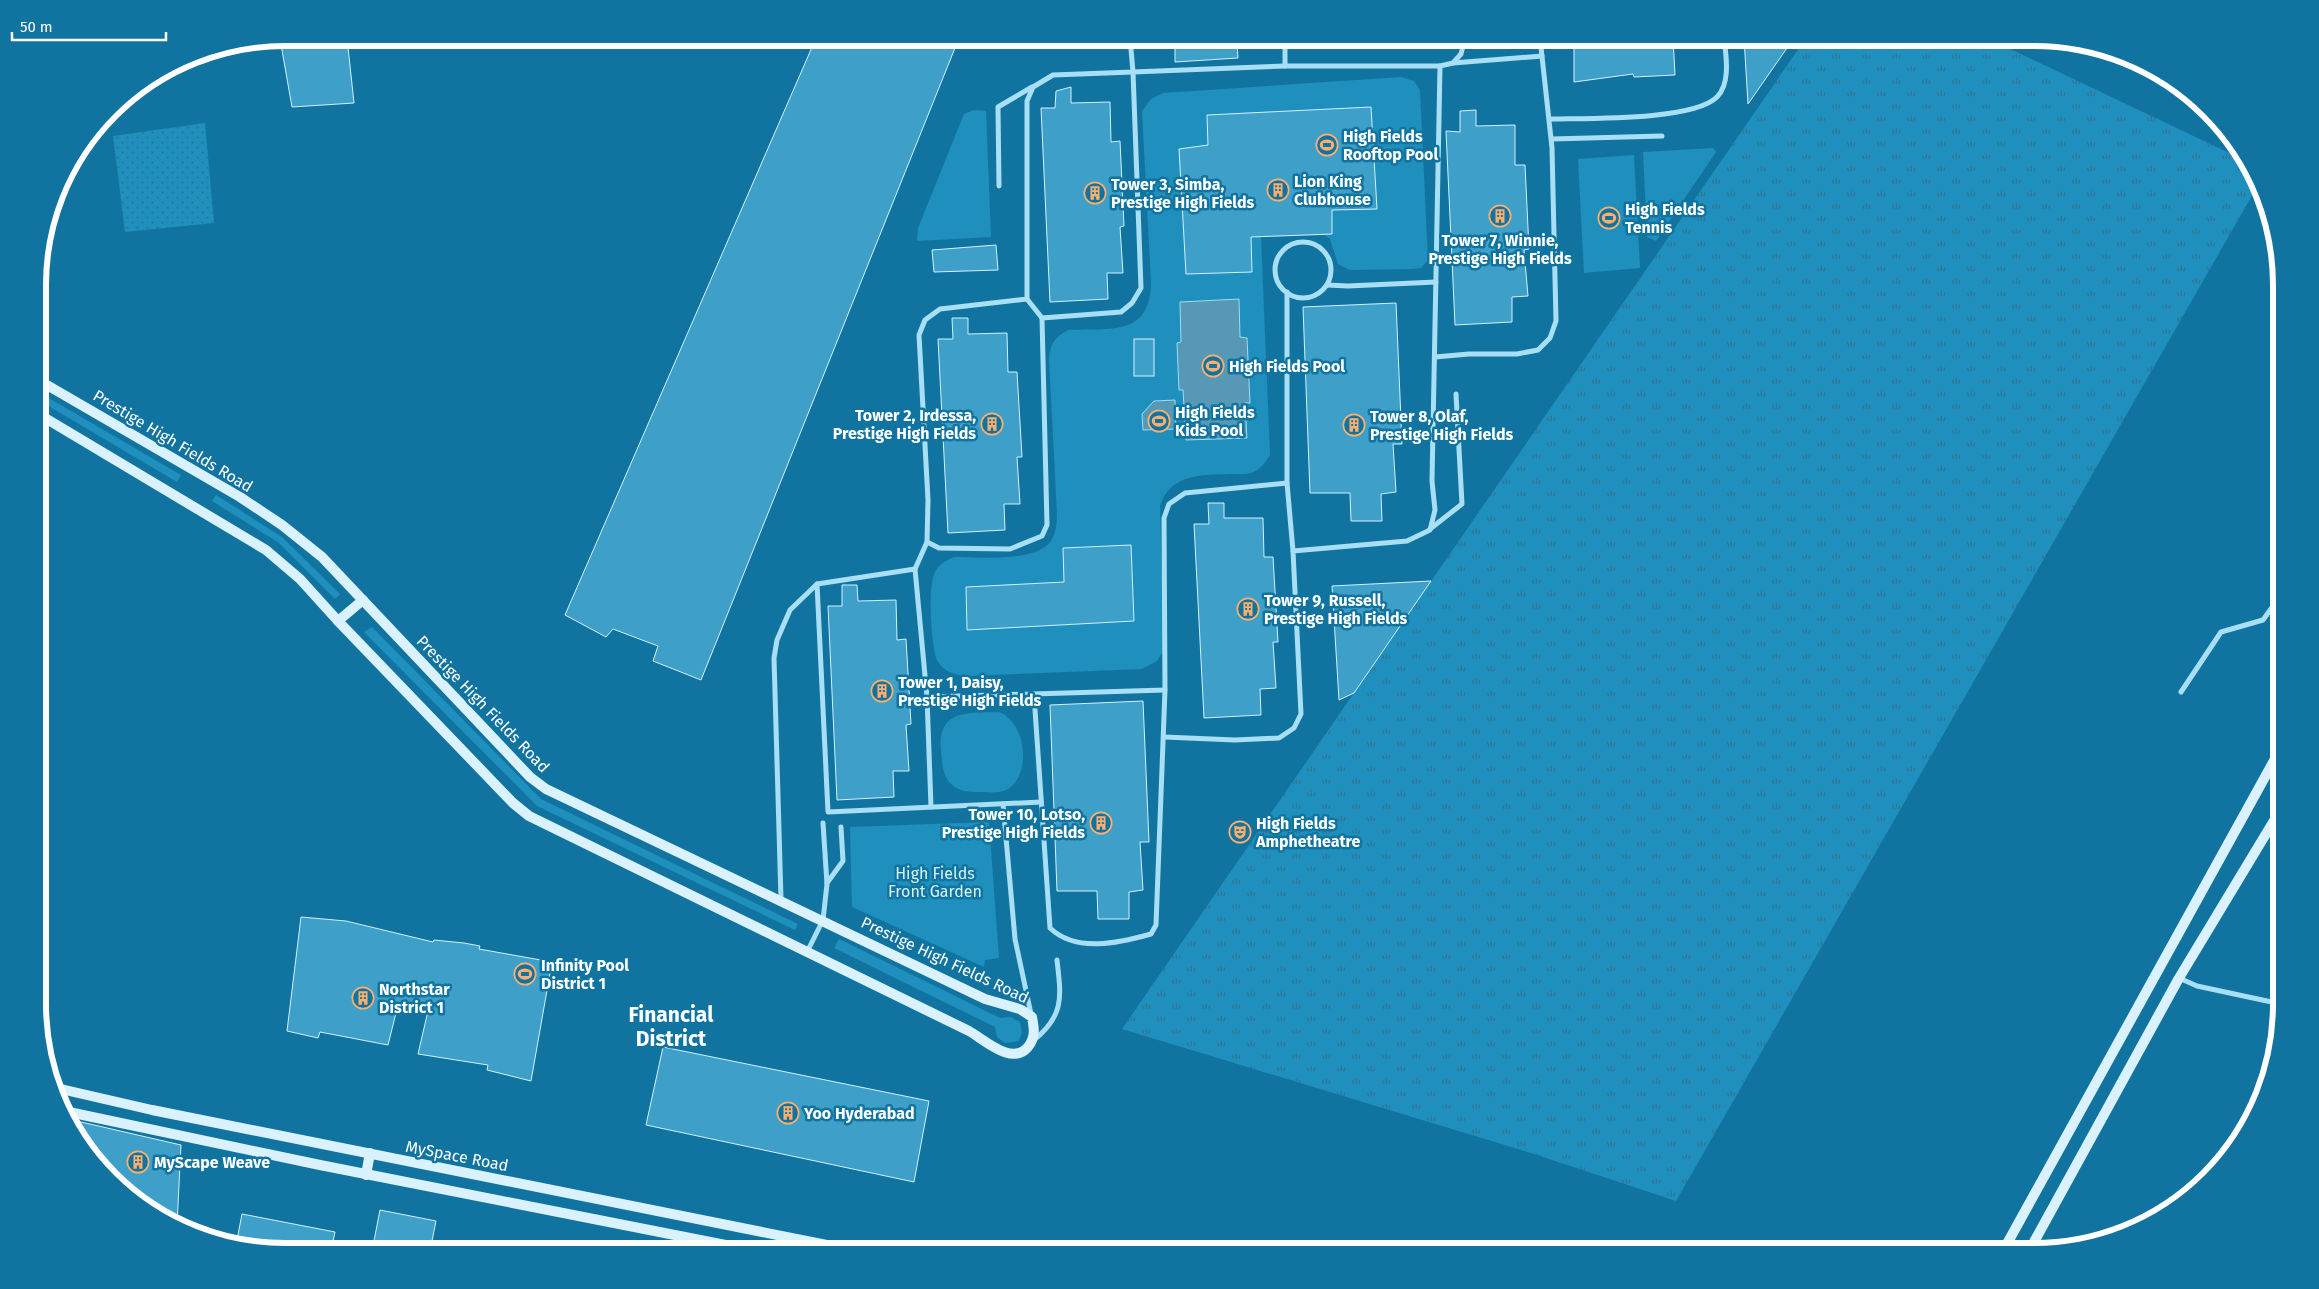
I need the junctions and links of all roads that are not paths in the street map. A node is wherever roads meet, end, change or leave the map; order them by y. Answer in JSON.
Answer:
{"nodes":[{"id":1,"x":1131,"y":46,"type":"edge"},
{"id":2,"x":1285,"y":46,"type":"edge"},
{"id":3,"x":1463,"y":46,"type":"edge"},
{"id":4,"x":1541,"y":46,"type":"edge"},
{"id":5,"x":1724,"y":46,"type":"edge"},
{"id":6,"x":1542,"y":56,"type":"junction"},
{"id":7,"x":1453,"y":64,"type":"junction"},
{"id":8,"x":1285,"y":66,"type":"junction"},
{"id":9,"x":1440,"y":66,"type":"junction"},
{"id":10,"x":1133,"y":72,"type":"junction"},
{"id":11,"x":1033,"y":87,"type":"junction"},
{"id":12,"x":1550,"y":119,"type":"junction"},
{"id":13,"x":1662,"y":136,"type":"dead end"},
{"id":14,"x":1552,"y":139,"type":"junction"},
{"id":15,"x":999,"y":186,"type":"dead end"},
{"id":16,"x":1436,"y":282,"type":"junction"},
{"id":17,"x":1327,"y":285,"type":"junction"},
{"id":18,"x":1287,"y":292,"type":"junction"},
{"id":19,"x":1027,"y":299,"type":"junction"},
{"id":20,"x":1042,"y":318,"type":"junction"},
{"id":21,"x":1434,"y":357,"type":"junction"},
{"id":22,"x":46,"y":384,"type":"edge"},
{"id":23,"x":1456,"y":394,"type":"dead end"},
{"id":24,"x":46,"y":419,"type":"edge"},
{"id":25,"x":1287,"y":483,"type":"junction"},
{"id":26,"x":1430,"y":530,"type":"junction"},
{"id":27,"x":927,"y":542,"type":"junction"},
{"id":28,"x":1293,"y":551,"type":"junction"},
{"id":29,"x":915,"y":569,"type":"junction"},
{"id":30,"x":817,"y":584,"type":"junction"},
{"id":31,"x":363,"y":600,"type":"junction"},
{"id":32,"x":2273,"y":606,"type":"edge"},
{"id":33,"x":338,"y":621,"type":"junction"},
{"id":34,"x":1166,"y":690,"type":"junction"},
{"id":35,"x":2181,"y":692,"type":"dead end"},
{"id":36,"x":1034,"y":694,"type":"junction"},
{"id":37,"x":927,"y":697,"type":"junction"},
{"id":38,"x":1164,"y":737,"type":"junction"},
{"id":39,"x":2273,"y":762,"type":"edge"},
{"id":40,"x":1041,"y":802,"type":"junction"},
{"id":41,"x":1003,"y":804,"type":"junction"},
{"id":42,"x":931,"y":807,"type":"junction"},
{"id":43,"x":2273,"y":822,"type":"edge"},
{"id":44,"x":822,"y":824,"type":"dead end"},
{"id":45,"x":841,"y":827,"type":"dead end"},
{"id":46,"x":827,"y":884,"type":"junction"},
{"id":47,"x":781,"y":900,"type":"junction"},
{"id":48,"x":823,"y":920,"type":"junction"},
{"id":49,"x":807,"y":952,"type":"junction"},
{"id":50,"x":1057,"y":960,"type":"dead end"},
{"id":51,"x":2180,"y":978,"type":"junction"},
{"id":52,"x":2273,"y":1002,"type":"edge"},
{"id":53,"x":1032,"y":1017,"type":"junction"},
{"id":54,"x":1033,"y":1041,"type":"junction"},
{"id":55,"x":62,"y":1089,"type":"edge"},
{"id":56,"x":73,"y":1113,"type":"edge"},
{"id":57,"x":370,"y":1153,"type":"junction"},
{"id":58,"x":366,"y":1175,"type":"junction"},
{"id":59,"x":715,"y":1243,"type":"edge"},
{"id":60,"x":817,"y":1243,"type":"edge"},
{"id":61,"x":2007,"y":1243,"type":"edge"},
{"id":62,"x":2033,"y":1243,"type":"edge"}],
"edges":[{"from":1,"to":10,"type":"street"},
{"from":2,"to":8,"type":"street"},
{"from":3,"to":7,"type":"street"},
{"from":4,"to":6,"type":"street"},
{"from":5,"to":12,"type":"street"},
{"from":6,"to":7,"type":"street"},
{"from":6,"to":12,"type":"street"},
{"from":7,"to":9,"type":"street"},
{"from":8,"to":9,"type":"street"},
{"from":8,"to":10,"type":"street"},
{"from":9,"to":16,"type":"street"},
{"from":10,"to":11,"type":"street"},
{"from":10,"to":20,"type":"street"},
{"from":11,"to":15,"type":"street"},
{"from":11,"to":19,"type":"street"},
{"from":12,"to":14,"type":"street"},
{"from":13,"to":14,"type":"street"},
{"from":14,"to":21,"type":"street"},
{"from":16,"to":17,"type":"street"},
{"from":16,"to":21,"type":"street"},
{"from":17,"to":18,"type":"street"},
{"from":17,"to":18,"type":"street"},
{"from":18,"to":25,"type":"street"},
{"from":19,"to":20,"type":"street"},
{"from":19,"to":27,"type":"street"},
{"from":20,"to":27,"type":"street"},
{"from":21,"to":26,"type":"street"},
{"from":22,"to":31,"type":"street","name":"Prestige High Fields Road"},
{"from":23,"to":26,"type":"street"},
{"from":24,"to":33,"type":"street"},
{"from":25,"to":28,"type":"street"},
{"from":25,"to":34,"type":"street"},
{"from":26,"to":28,"type":"street"},
{"from":27,"to":29,"type":"street"},
{"from":28,"to":38,"type":"street"},
{"from":29,"to":30,"type":"street"},
{"from":29,"to":37,"type":"street"},
{"from":30,"to":42,"type":"street"},
{"from":30,"to":47,"type":"street"},
{"from":31,"to":33,"type":"street"},
{"from":31,"to":47,"type":"street","name":"Prestige High Fields Road"},
{"from":32,"to":35,"type":"street"},
{"from":33,"to":49,"type":"street"},
{"from":34,"to":36,"type":"street"},
{"from":34,"to":38,"type":"street"},
{"from":36,"to":37,"type":"street"},
{"from":36,"to":40,"type":"street"},
{"from":37,"to":42,"type":"street"},
{"from":38,"to":40,"type":"street"},
{"from":39,"to":61,"type":"street"},
{"from":40,"to":41,"type":"street"},
{"from":41,"to":42,"type":"street"},
{"from":41,"to":53,"type":"street"},
{"from":43,"to":51,"type":"street"},
{"from":44,"to":46,"type":"street"},
{"from":45,"to":46,"type":"street"},
{"from":46,"to":48,"type":"street"},
{"from":47,"to":48,"type":"street","name":"Prestige High Fields Road"},
{"from":48,"to":49,"type":"street"},
{"from":48,"to":53,"type":"street","name":"Prestige High Fields Road"},
{"from":49,"to":54,"type":"street"},
{"from":50,"to":54,"type":"street"},
{"from":51,"to":52,"type":"street"},
{"from":51,"to":62,"type":"street"},
{"from":53,"to":54,"type":"street","name":"Prestige High Fields Road"},
{"from":55,"to":57,"type":"street","name":"MySpace Road"},
{"from":56,"to":58,"type":"street"},
{"from":57,"to":58,"type":"street"},
{"from":57,"to":60,"type":"street","name":"MySpace Road"},
{"from":58,"to":59,"type":"street"}]}
